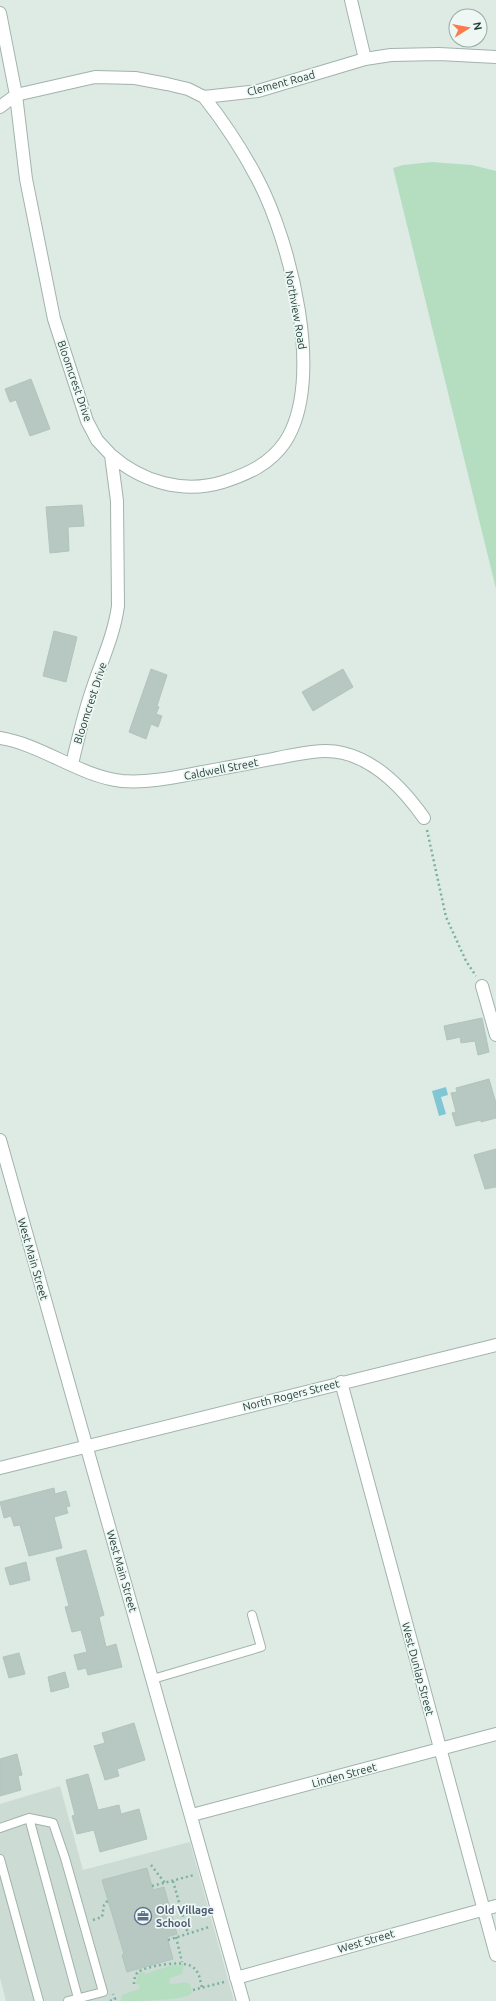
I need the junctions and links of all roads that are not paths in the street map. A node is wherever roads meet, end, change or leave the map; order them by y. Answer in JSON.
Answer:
{"nodes":[{"id":1,"x":351,"y":0,"type":"edge"},
{"id":2,"x":0,"y":13,"type":"edge"},
{"id":3,"x":496,"y":58,"type":"edge"},
{"id":4,"x":365,"y":59,"type":"junction"},
{"id":5,"x":16,"y":95,"type":"junction"},
{"id":6,"x":204,"y":97,"type":"junction"},
{"id":7,"x":0,"y":107,"type":"edge"},
{"id":8,"x":111,"y":456,"type":"junction"},
{"id":9,"x":0,"y":738,"type":"edge"},
{"id":10,"x":72,"y":764,"type":"junction"},
{"id":11,"x":424,"y":818,"type":"road end"},
{"id":12,"x":482,"y":986,"type":"road end"},
{"id":13,"x":496,"y":1035,"type":"edge"},
{"id":14,"x":0,"y":1140,"type":"edge"},
{"id":15,"x":496,"y":1345,"type":"edge"},
{"id":16,"x":341,"y":1382,"type":"junction"},
{"id":17,"x":86,"y":1446,"type":"junction"},
{"id":18,"x":0,"y":1468,"type":"edge"},
{"id":19,"x":252,"y":1615,"type":"dead end"},
{"id":20,"x":153,"y":1679,"type":"junction"},
{"id":21,"x":496,"y":1734,"type":"edge"},
{"id":22,"x":439,"y":1750,"type":"junction"},
{"id":23,"x":192,"y":1815,"type":"junction"},
{"id":24,"x":29,"y":1818,"type":"junction"},
{"id":25,"x":0,"y":1828,"type":"edge"},
{"id":26,"x":0,"y":1859,"type":"edge"},
{"id":27,"x":496,"y":1906,"type":"edge"},
{"id":28,"x":483,"y":1909,"type":"junction"},
{"id":29,"x":496,"y":1955,"type":"edge"},
{"id":30,"x":236,"y":1978,"type":"junction"},
{"id":31,"x":78,"y":1998,"type":"junction"},
{"id":32,"x":39,"y":2001,"type":"edge"},
{"id":33,"x":68,"y":2001,"type":"edge"},
{"id":34,"x":243,"y":2001,"type":"edge"}],
"edges":[{"from":1,"to":4,"type":"street"},
{"from":2,"to":5,"type":"street","name":"Bloomcrest Drive"},
{"from":3,"to":4,"type":"street","name":"Clement Road"},
{"from":4,"to":6,"type":"street","name":"Clement Road"},
{"from":5,"to":6,"type":"street"},
{"from":5,"to":7,"type":"street"},
{"from":5,"to":8,"type":"street","name":"Bloomcrest Drive"},
{"from":6,"to":8,"type":"street","name":"Northview Road"},
{"from":8,"to":10,"type":"street","name":"Bloomcrest Drive"},
{"from":9,"to":10,"type":"street","name":"Caldwell Street"},
{"from":10,"to":11,"type":"street","name":"Caldwell Street"},
{"from":12,"to":13,"type":"street"},
{"from":14,"to":17,"type":"street","name":"West Main Street"},
{"from":15,"to":16,"type":"street","name":"North Rogers Street"},
{"from":16,"to":17,"type":"street","name":"North Rogers Street"},
{"from":16,"to":22,"type":"street","name":"West Dunlap Street"},
{"from":17,"to":18,"type":"street","name":"North Rogers Street"},
{"from":17,"to":20,"type":"street","name":"West Main Street"},
{"from":19,"to":20,"type":"lane"},
{"from":20,"to":23,"type":"street","name":"West Main Street"},
{"from":21,"to":22,"type":"street","name":"Linden Street"},
{"from":22,"to":23,"type":"street","name":"Linden Street"},
{"from":22,"to":28,"type":"street","name":"West Dunlap Street"},
{"from":23,"to":30,"type":"street","name":"West Main Street"},
{"from":24,"to":25,"type":"lane"},
{"from":24,"to":31,"type":"lane"},
{"from":24,"to":31,"type":"lane"},
{"from":26,"to":32,"type":"lane"},
{"from":27,"to":28,"type":"street","name":"West Street"},
{"from":28,"to":29,"type":"street","name":"West Dunlap Street"},
{"from":28,"to":30,"type":"street","name":"West Street"},
{"from":30,"to":34,"type":"street","name":"West Main Street"},
{"from":31,"to":33,"type":"lane"}]}
